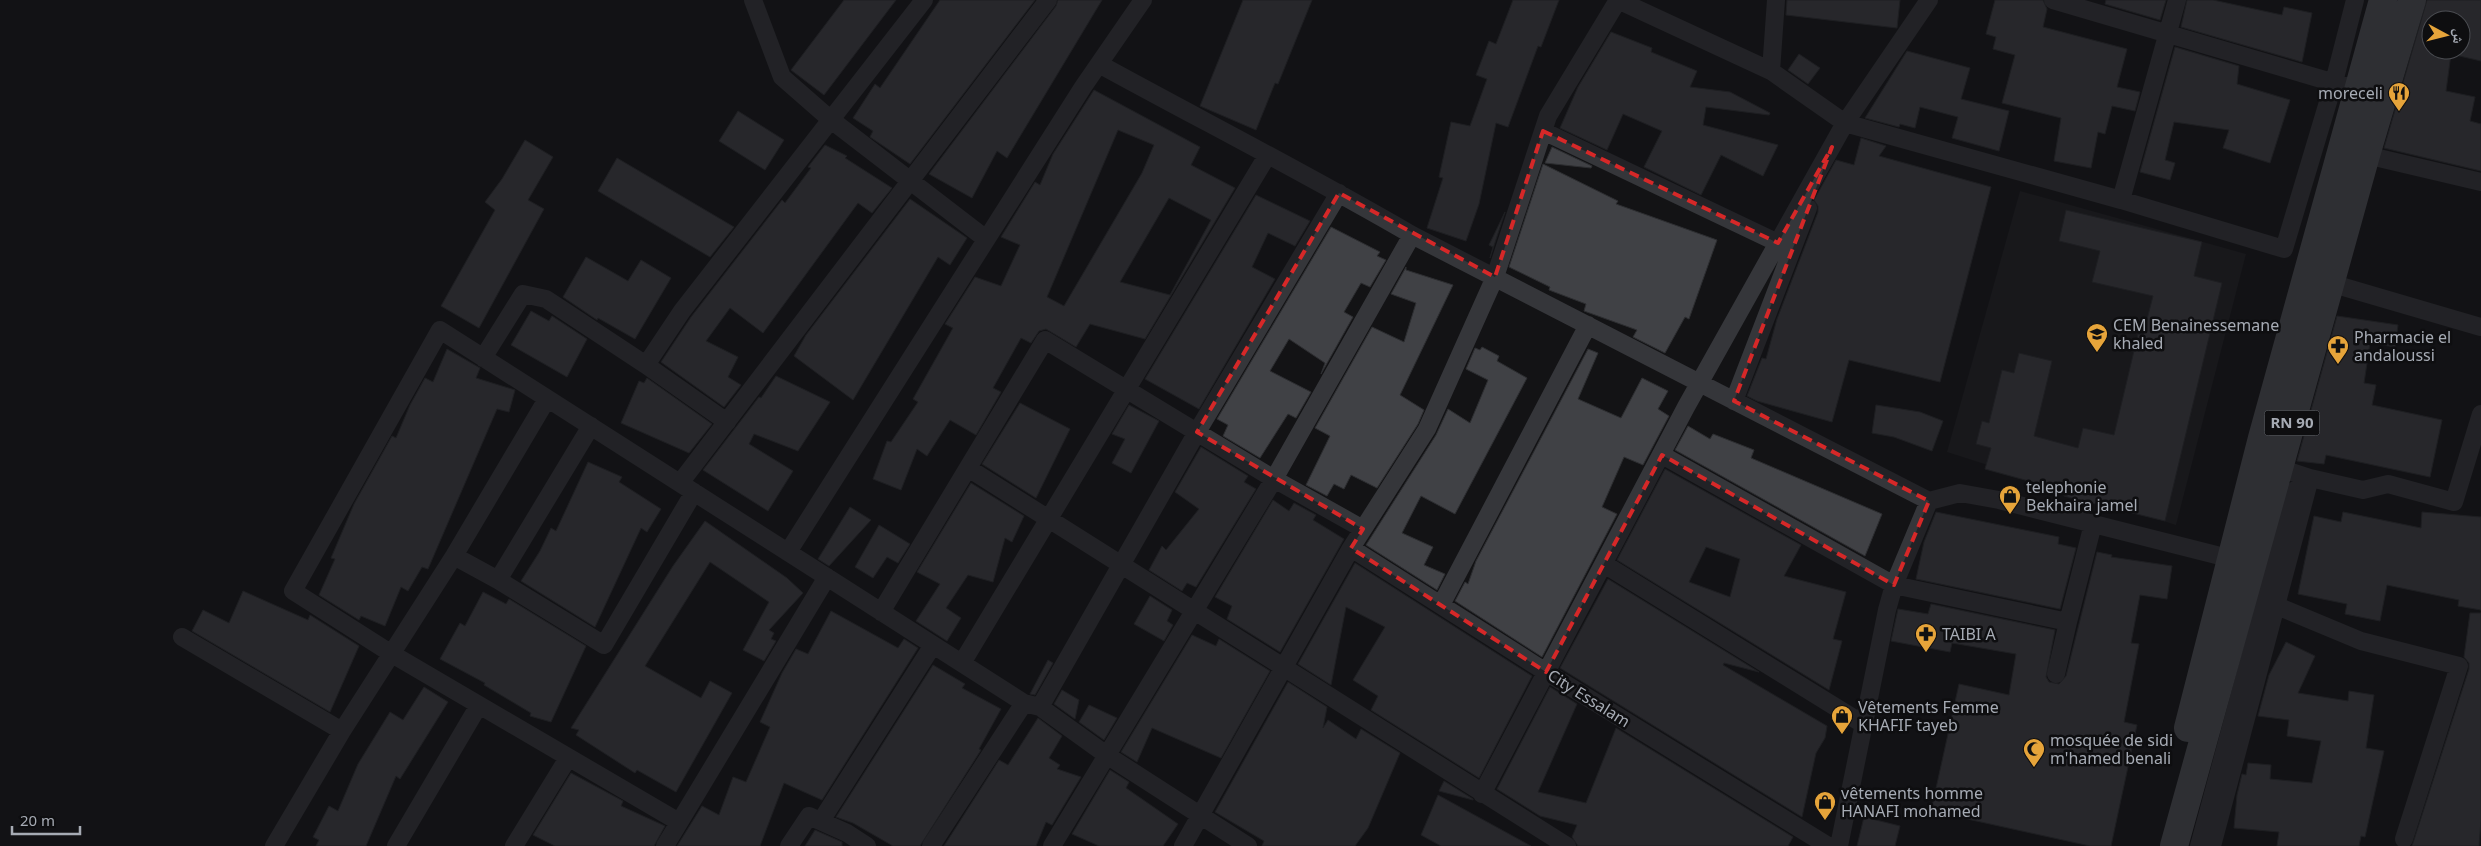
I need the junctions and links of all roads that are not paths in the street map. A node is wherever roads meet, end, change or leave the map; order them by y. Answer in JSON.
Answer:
{"nodes":[{"id":1,"x":754,"y":0,"type":"edge"},
{"id":2,"x":924,"y":0,"type":"edge"},
{"id":3,"x":1048,"y":0,"type":"edge"},
{"id":4,"x":1143,"y":0,"type":"edge"},
{"id":5,"x":1776,"y":0,"type":"edge"},
{"id":6,"x":1929,"y":0,"type":"edge"},
{"id":7,"x":2053,"y":0,"type":"edge"},
{"id":8,"x":2177,"y":0,"type":"edge"},
{"id":9,"x":2355,"y":0,"type":"edge"},
{"id":10,"x":2383,"y":0,"type":"edge"},
{"id":11,"x":2412,"y":0,"type":"edge"},
{"id":12,"x":2168,"y":34,"type":"junction"},
{"id":13,"x":1099,"y":64,"type":"junction"},
{"id":14,"x":1771,"y":71,"type":"junction"},
{"id":15,"x":2346,"y":86,"type":"junction"},
{"id":16,"x":830,"y":119,"type":"junction"},
{"id":17,"x":1845,"y":123,"type":"junction"},
{"id":18,"x":1543,"y":131,"type":"junction"},
{"id":19,"x":1832,"y":147,"type":"junction"},
{"id":20,"x":2366,"y":154,"type":"junction"},
{"id":21,"x":1267,"y":156,"type":"junction"},
{"id":22,"x":911,"y":182,"type":"junction"},
{"id":23,"x":2481,"y":182,"type":"edge"},
{"id":24,"x":1339,"y":193,"type":"junction"},
{"id":25,"x":2121,"y":200,"type":"junction"},
{"id":26,"x":1412,"y":235,"type":"junction"},
{"id":27,"x":986,"y":239,"type":"junction"},
{"id":28,"x":1778,"y":242,"type":"junction"},
{"id":29,"x":1495,"y":277,"type":"junction"},
{"id":30,"x":2330,"y":283,"type":"junction"},
{"id":31,"x":1588,"y":325,"type":"junction"},
{"id":32,"x":2481,"y":327,"type":"edge"},
{"id":33,"x":483,"y":358,"type":"junction"},
{"id":34,"x":646,"y":365,"type":"junction"},
{"id":35,"x":1700,"y":383,"type":"junction"},
{"id":36,"x":1128,"y":390,"type":"junction"},
{"id":37,"x":547,"y":399,"type":"junction"},
{"id":38,"x":1734,"y":401,"type":"junction"},
{"id":39,"x":2481,"y":414,"type":"edge"},
{"id":40,"x":727,"y":422,"type":"junction"},
{"id":41,"x":591,"y":426,"type":"junction"},
{"id":42,"x":1197,"y":432,"type":"junction"},
{"id":43,"x":1662,"y":455,"type":"junction"},
{"id":44,"x":968,"y":468,"type":"junction"},
{"id":45,"x":2296,"y":474,"type":"junction"},
{"id":46,"x":1274,"y":479,"type":"junction"},
{"id":47,"x":687,"y":488,"type":"junction"},
{"id":48,"x":1929,"y":501,"type":"junction"},
{"id":49,"x":1048,"y":519,"type":"junction"},
{"id":50,"x":2093,"y":524,"type":"junction"},
{"id":51,"x":1364,"y":529,"type":"junction"},
{"id":52,"x":1351,"y":548,"type":"junction"},
{"id":53,"x":788,"y":552,"type":"junction"},
{"id":54,"x":454,"y":556,"type":"junction"},
{"id":55,"x":2242,"y":561,"type":"junction"},
{"id":56,"x":1604,"y":564,"type":"junction"},
{"id":57,"x":1121,"y":566,"type":"junction"},
{"id":58,"x":827,"y":577,"type":"junction"},
{"id":59,"x":498,"y":580,"type":"junction"},
{"id":60,"x":1894,"y":585,"type":"junction"},
{"id":61,"x":1441,"y":604,"type":"junction"},
{"id":62,"x":2277,"y":606,"type":"junction"},
{"id":63,"x":1194,"y":611,"type":"junction"},
{"id":64,"x":881,"y":612,"type":"junction"},
{"id":65,"x":2068,"y":622,"type":"junction"},
{"id":66,"x":182,"y":637,"type":"dead end"},
{"id":67,"x":933,"y":645,"type":"junction"},
{"id":68,"x":392,"y":654,"type":"junction"},
{"id":69,"x":962,"y":663,"type":"junction"},
{"id":70,"x":1284,"y":667,"type":"junction"},
{"id":71,"x":1546,"y":672,"type":"junction"},
{"id":72,"x":2056,"y":674,"type":"dead end"},
{"id":73,"x":479,"y":705,"type":"junction"},
{"id":74,"x":1032,"y":705,"type":"junction"},
{"id":75,"x":1863,"y":724,"type":"junction"},
{"id":76,"x":342,"y":731,"type":"junction"},
{"id":77,"x":1108,"y":756,"type":"junction"},
{"id":78,"x":568,"y":758,"type":"junction"},
{"id":79,"x":1482,"y":794,"type":"junction"},
{"id":80,"x":1200,"y":815,"type":"junction"},
{"id":81,"x":679,"y":822,"type":"junction"},
{"id":82,"x":821,"y":822,"type":"junction"},
{"id":83,"x":2404,"y":839,"type":"dead end"},
{"id":84,"x":518,"y":844,"type":"edge"},
{"id":85,"x":274,"y":846,"type":"edge"},
{"id":86,"x":396,"y":846,"type":"edge"},
{"id":87,"x":665,"y":846,"type":"edge"},
{"id":88,"x":789,"y":846,"type":"edge"},
{"id":89,"x":867,"y":846,"type":"edge"},
{"id":90,"x":931,"y":846,"type":"edge"},
{"id":91,"x":1052,"y":846,"type":"edge"},
{"id":92,"x":1183,"y":846,"type":"edge"},
{"id":93,"x":1248,"y":846,"type":"edge"},
{"id":94,"x":1567,"y":846,"type":"edge"},
{"id":95,"x":1828,"y":846,"type":"edge"},
{"id":96,"x":1839,"y":846,"type":"edge"},
{"id":97,"x":2158,"y":846,"type":"edge"},
{"id":98,"x":2174,"y":846,"type":"edge"},
{"id":99,"x":2199,"y":846,"type":"edge"},
{"id":100,"x":2212,"y":846,"type":"edge"}],
"edges":[{"from":1,"to":16,"type":"street"},
{"from":2,"to":16,"type":"street"},
{"from":3,"to":22,"type":"street"},
{"from":4,"to":13,"type":"street"},
{"from":5,"to":14,"type":"street"},
{"from":6,"to":17,"type":"street"},
{"from":7,"to":12,"type":"street"},
{"from":8,"to":12,"type":"street"},
{"from":9,"to":15,"type":"street"},
{"from":10,"to":15,"type":"main road","number":"RN 90"},
{"from":11,"to":20,"type":"main road","number":"RN 90"},
{"from":12,"to":15,"type":"street"},
{"from":12,"to":25,"type":"street"},
{"from":13,"to":21,"type":"street"},
{"from":13,"to":27,"type":"street"},
{"from":14,"to":17,"type":"street"},
{"from":14,"to":18,"type":"street"},
{"from":15,"to":25,"type":"street"},
{"from":15,"to":55,"type":"main road","number":"RN 90"},
{"from":16,"to":22,"type":"street"},
{"from":16,"to":34,"type":"street"},
{"from":17,"to":19,"type":"street"},
{"from":17,"to":25,"type":"street"},
{"from":18,"to":28,"type":"street"},
{"from":18,"to":29,"type":"street"},
{"from":19,"to":28,"type":"street"},
{"from":19,"to":38,"type":"street"},
{"from":20,"to":23,"type":"street"},
{"from":20,"to":30,"type":"main road","number":"RN 90"},
{"from":21,"to":24,"type":"street"},
{"from":21,"to":36,"type":"street"},
{"from":22,"to":27,"type":"street"},
{"from":22,"to":40,"type":"street"},
{"from":24,"to":26,"type":"street"},
{"from":24,"to":42,"type":"street"},
{"from":26,"to":29,"type":"street"},
{"from":26,"to":46,"type":"street"},
{"from":27,"to":53,"type":"street"},
{"from":28,"to":35,"type":"street"},
{"from":29,"to":31,"type":"street"},
{"from":29,"to":51,"type":"street"},
{"from":30,"to":32,"type":"street"},
{"from":30,"to":45,"type":"main road","number":"RN 90"},
{"from":31,"to":35,"type":"street"},
{"from":31,"to":61,"type":"street"},
{"from":33,"to":34,"type":"street"},
{"from":33,"to":37,"type":"street"},
{"from":33,"to":68,"type":"street"},
{"from":34,"to":40,"type":"street"},
{"from":35,"to":38,"type":"street"},
{"from":35,"to":43,"type":"street"},
{"from":36,"to":42,"type":"street"},
{"from":36,"to":44,"type":"street"},
{"from":36,"to":49,"type":"street"},
{"from":37,"to":41,"type":"street"},
{"from":37,"to":54,"type":"street"},
{"from":38,"to":48,"type":"street"},
{"from":39,"to":45,"type":"street"},
{"from":40,"to":47,"type":"street"},
{"from":41,"to":47,"type":"street"},
{"from":41,"to":59,"type":"street"},
{"from":42,"to":46,"type":"street"},
{"from":42,"to":57,"type":"street"},
{"from":43,"to":56,"type":"street"},
{"from":43,"to":60,"type":"street"},
{"from":44,"to":49,"type":"street"},
{"from":44,"to":64,"type":"street"},
{"from":45,"to":55,"type":"main road","number":"RN 90"},
{"from":45,"to":62,"type":"street"},
{"from":45,"to":99,"type":"street"},
{"from":46,"to":51,"type":"street"},
{"from":46,"to":63,"type":"street"},
{"from":47,"to":53,"type":"street"},
{"from":47,"to":59,"type":"street"},
{"from":48,"to":50,"type":"street"},
{"from":48,"to":60,"type":"street"},
{"from":49,"to":57,"type":"street"},
{"from":49,"to":69,"type":"street"},
{"from":50,"to":55,"type":"street"},
{"from":50,"to":65,"type":"street"},
{"from":51,"to":52,"type":"street"},
{"from":52,"to":61,"type":"street","name":"City Essalam"},
{"from":52,"to":70,"type":"street"},
{"from":53,"to":58,"type":"street"},
{"from":54,"to":59,"type":"street"},
{"from":54,"to":68,"type":"street"},
{"from":55,"to":97,"type":"main road","number":"RN 90"},
{"from":55,"to":98,"type":"main road","number":"RN 90"},
{"from":56,"to":71,"type":"street"},
{"from":56,"to":75,"type":"street"},
{"from":57,"to":63,"type":"street"},
{"from":57,"to":74,"type":"street"},
{"from":58,"to":64,"type":"street"},
{"from":58,"to":81,"type":"street"},
{"from":60,"to":65,"type":"street"},
{"from":60,"to":75,"type":"street"},
{"from":61,"to":71,"type":"street","name":"City Essalam"},
{"from":62,"to":83,"type":"street"},
{"from":62,"to":100,"type":"street"},
{"from":63,"to":70,"type":"street"},
{"from":63,"to":77,"type":"street"},
{"from":64,"to":67,"type":"street"},
{"from":65,"to":72,"type":"street"},
{"from":66,"to":76,"type":"street"},
{"from":67,"to":69,"type":"street"},
{"from":67,"to":82,"type":"street"},
{"from":68,"to":73,"type":"street"},
{"from":68,"to":76,"type":"street"},
{"from":69,"to":74,"type":"street"},
{"from":70,"to":79,"type":"street"},
{"from":70,"to":80,"type":"street"},
{"from":71,"to":79,"type":"street"},
{"from":71,"to":95,"type":"street","name":"City Essalam"},
{"from":73,"to":78,"type":"street"},
{"from":73,"to":86,"type":"street"},
{"from":74,"to":77,"type":"street"},
{"from":74,"to":90,"type":"street"},
{"from":75,"to":96,"type":"street"},
{"from":76,"to":85,"type":"street"},
{"from":77,"to":80,"type":"street"},
{"from":77,"to":91,"type":"street"},
{"from":78,"to":81,"type":"street"},
{"from":78,"to":84,"type":"street"},
{"from":79,"to":94,"type":"street"},
{"from":80,"to":92,"type":"street"},
{"from":80,"to":93,"type":"street"},
{"from":81,"to":87,"type":"street"},
{"from":82,"to":88,"type":"street"},
{"from":82,"to":89,"type":"street"}]}
